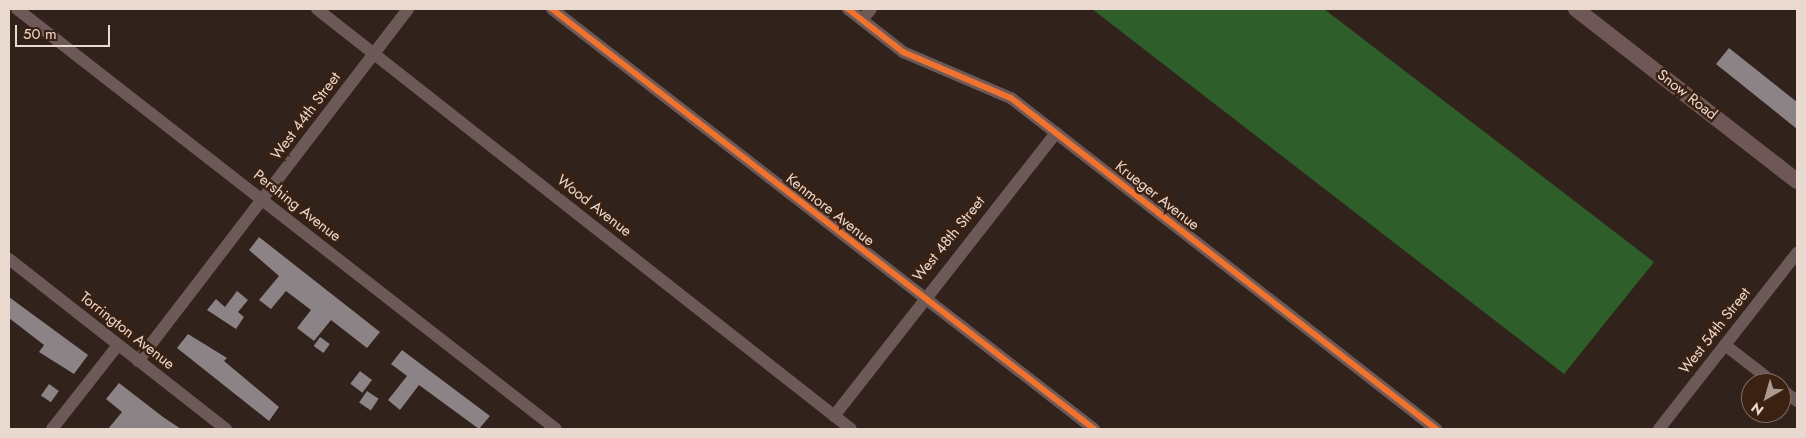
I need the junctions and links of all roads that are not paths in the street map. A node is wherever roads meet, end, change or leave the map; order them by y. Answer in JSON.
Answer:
{"nodes":[{"id":1,"x":17,"y":9,"type":"edge"},
{"id":2,"x":317,"y":9,"type":"edge"},
{"id":3,"x":408,"y":9,"type":"edge"},
{"id":4,"x":552,"y":9,"type":"edge"},
{"id":5,"x":848,"y":9,"type":"edge"},
{"id":6,"x":871,"y":9,"type":"edge"},
{"id":7,"x":1576,"y":9,"type":"edge"},
{"id":8,"x":862,"y":20,"type":"junction"},
{"id":9,"x":373,"y":53,"type":"junction"},
{"id":10,"x":1056,"y":133,"type":"junction"},
{"id":11,"x":1797,"y":182,"type":"edge"},
{"id":12,"x":263,"y":200,"type":"junction"},
{"id":13,"x":1797,"y":253,"type":"edge"},
{"id":14,"x":9,"y":259,"type":"edge"},
{"id":15,"x":1793,"y":268,"type":"edge"},
{"id":16,"x":923,"y":298,"type":"junction"},
{"id":17,"x":118,"y":345,"type":"junction"},
{"id":18,"x":1725,"y":345,"type":"junction"},
{"id":19,"x":138,"y":361,"type":"junction"},
{"id":20,"x":1761,"y":373,"type":"edge"},
{"id":21,"x":834,"y":416,"type":"junction"},
{"id":22,"x":52,"y":429,"type":"edge"},
{"id":23,"x":226,"y":429,"type":"edge"},
{"id":24,"x":556,"y":429,"type":"edge"},
{"id":25,"x":852,"y":429,"type":"edge"},
{"id":26,"x":1094,"y":429,"type":"edge"},
{"id":27,"x":1436,"y":429,"type":"edge"},
{"id":28,"x":1659,"y":429,"type":"edge"}],
"edges":[{"from":1,"to":12,"type":"street","name":"Pershing Avenue"},
{"from":2,"to":9,"type":"street","name":"Wood Avenue"},
{"from":3,"to":9,"type":"street","name":"West 44th Street"},
{"from":4,"to":16,"type":"street","name":"Kenmore Avenue"},
{"from":5,"to":8,"type":"street","name":"Krueger Avenue"},
{"from":6,"to":8,"type":"street"},
{"from":7,"to":11,"type":"main road","name":"Snow Road"},
{"from":8,"to":10,"type":"street","name":"Krueger Avenue"},
{"from":9,"to":12,"type":"street","name":"West 44th Street"},
{"from":9,"to":21,"type":"street","name":"Wood Avenue"},
{"from":10,"to":16,"type":"street","name":"West 48th Street"},
{"from":10,"to":27,"type":"street","name":"Krueger Avenue"},
{"from":12,"to":19,"type":"street","name":"West 44th Street"},
{"from":12,"to":24,"type":"street","name":"Pershing Avenue"},
{"from":13,"to":15,"type":"street","name":"West 54th Street"},
{"from":14,"to":17,"type":"street","name":"Torrington Avenue"},
{"from":15,"to":18,"type":"street","name":"West 54th Street"},
{"from":16,"to":21,"type":"street","name":"West 48th Street"},
{"from":16,"to":26,"type":"street","name":"Kenmore Avenue"},
{"from":17,"to":19,"type":"street","name":"Torrington Avenue"},
{"from":17,"to":22,"type":"street"},
{"from":18,"to":20,"type":"street"},
{"from":18,"to":28,"type":"street","name":"West 54th Street"},
{"from":19,"to":23,"type":"street","name":"Torrington Avenue"},
{"from":21,"to":25,"type":"street","name":"Wood Avenue"}]}
